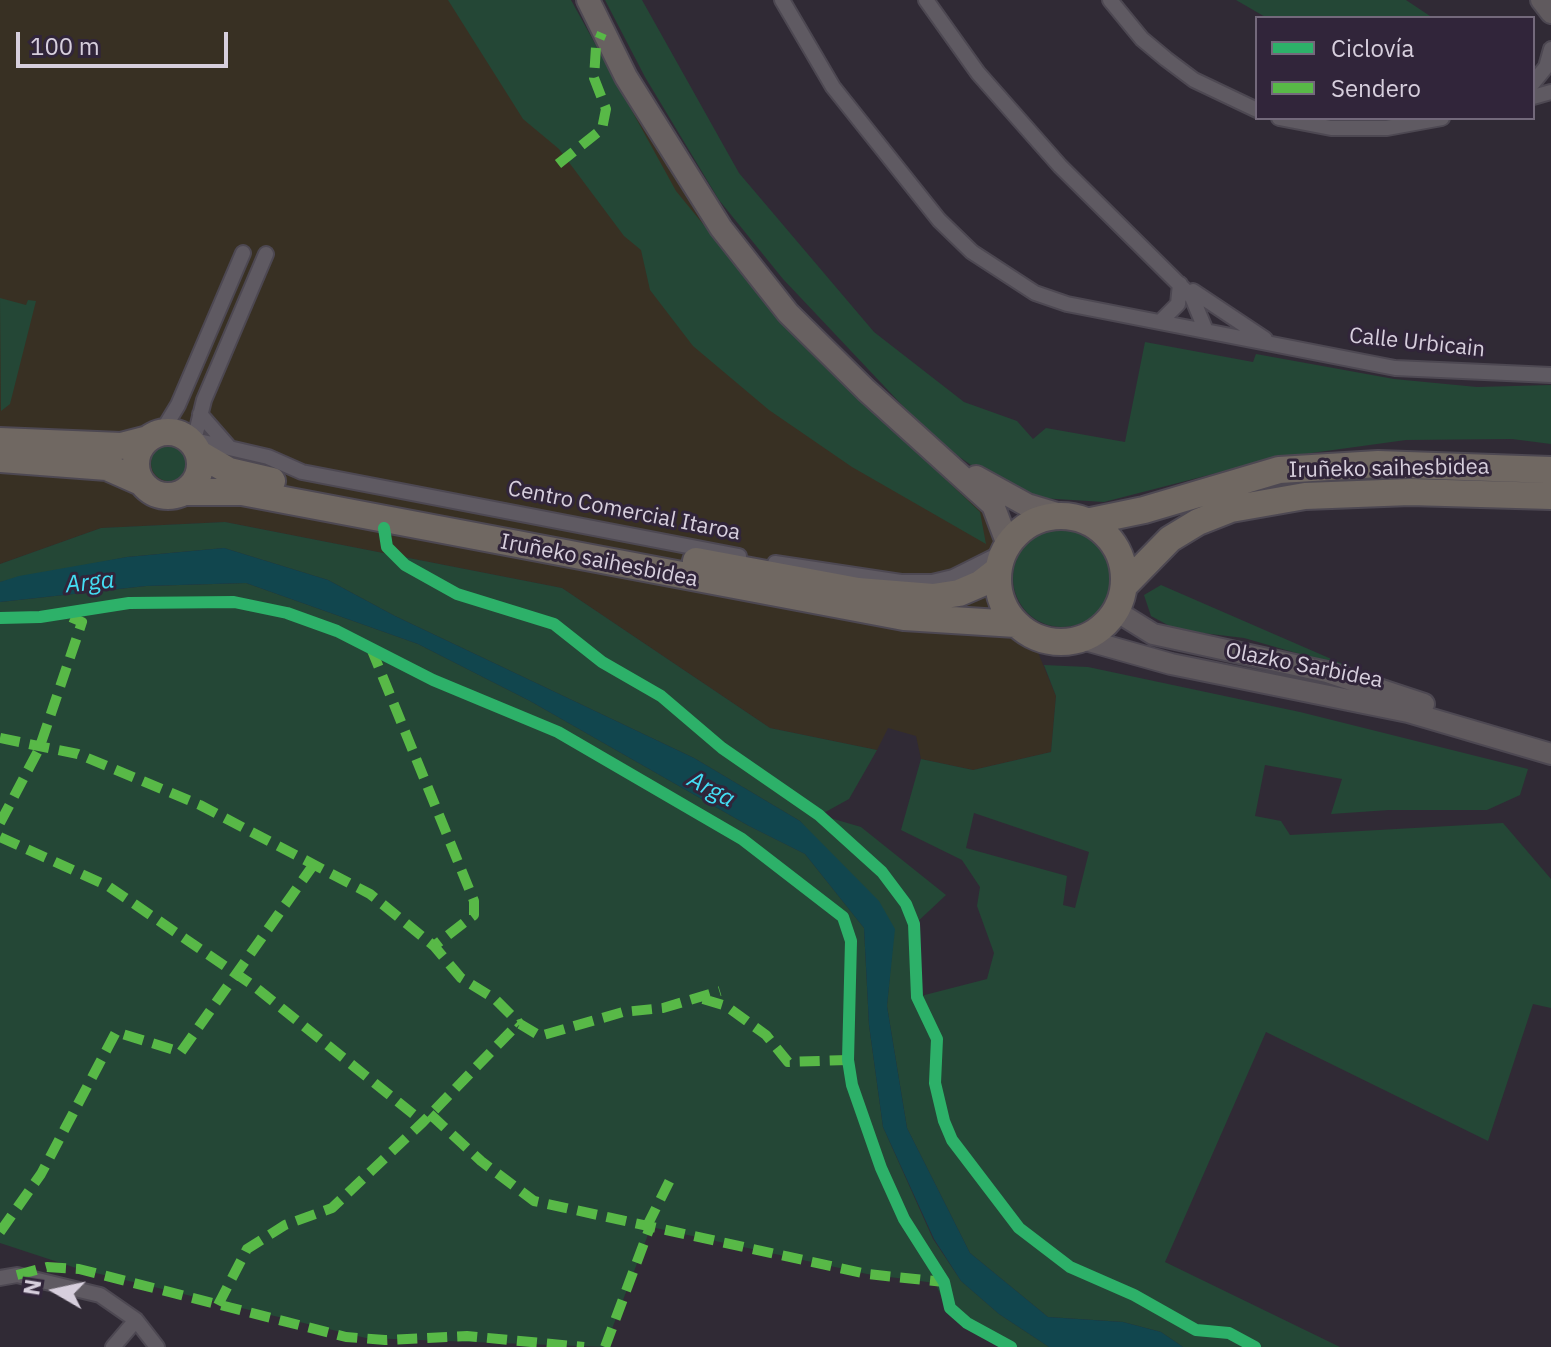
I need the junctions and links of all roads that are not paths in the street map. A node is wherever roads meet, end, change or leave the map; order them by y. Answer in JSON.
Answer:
{"nodes":[{"id":1,"x":588,"y":0,"type":"edge"},
{"id":2,"x":782,"y":0,"type":"edge"},
{"id":3,"x":926,"y":0,"type":"edge"},
{"id":4,"x":1110,"y":0,"type":"edge"},
{"id":5,"x":1541,"y":0,"type":"edge"},
{"id":6,"x":1551,"y":13,"type":"edge"},
{"id":7,"x":1551,"y":49,"type":"edge"},
{"id":8,"x":1549,"y":65,"type":"edge"},
{"id":9,"x":1535,"y":81,"type":"edge"},
{"id":10,"x":1255,"y":109,"type":"edge"},
{"id":11,"x":1289,"y":120,"type":"edge"},
{"id":12,"x":1431,"y":120,"type":"edge"},
{"id":13,"x":243,"y":253,"type":"dead end"},
{"id":14,"x":266,"y":254,"type":"dead end"},
{"id":15,"x":1180,"y":284,"type":"junction"},
{"id":16,"x":1160,"y":322,"type":"junction"},
{"id":17,"x":1206,"y":331,"type":"junction"},
{"id":18,"x":1280,"y":347,"type":"junction"},
{"id":19,"x":1551,"y":375,"type":"edge"},
{"id":20,"x":200,"y":414,"type":"junction"},
{"id":21,"x":0,"y":441,"type":"edge"},
{"id":22,"x":180,"y":441,"type":"junction"},
{"id":23,"x":235,"y":451,"type":"junction"},
{"id":24,"x":0,"y":459,"type":"edge"},
{"id":25,"x":944,"y":460,"type":"junction"},
{"id":26,"x":1551,"y":460,"type":"edge"},
{"id":27,"x":1425,"y":465,"type":"junction"},
{"id":28,"x":1551,"y":470,"type":"edge"},
{"id":29,"x":141,"y":482,"type":"junction"},
{"id":30,"x":184,"y":492,"type":"junction"},
{"id":31,"x":1551,"y":496,"type":"edge"},
{"id":32,"x":1057,"y":514,"type":"junction"},
{"id":33,"x":1091,"y":521,"type":"junction"},
{"id":34,"x":1003,"y":555,"type":"junction"},
{"id":35,"x":1125,"y":585,"type":"junction"},
{"id":36,"x":1116,"y":611,"type":"junction"},
{"id":37,"x":1016,"y":624,"type":"junction"},
{"id":38,"x":1082,"y":639,"type":"junction"},
{"id":39,"x":1516,"y":741,"type":"junction"},
{"id":40,"x":1551,"y":754,"type":"edge"},
{"id":41,"x":0,"y":1278,"type":"edge"},
{"id":42,"x":136,"y":1320,"type":"junction"},
{"id":43,"x":155,"y":1344,"type":"edge"},
{"id":44,"x":113,"y":1347,"type":"edge"},
{"id":45,"x":167,"y":1347,"type":"edge"}],
"edges":[{"from":1,"to":25,"type":"main road"},
{"from":2,"to":16,"type":"street","name":"Calle Urbicain"},
{"from":3,"to":15,"type":"street"},
{"from":4,"to":10,"type":"street"},
{"from":5,"to":6,"type":"street"},
{"from":7,"to":8,"type":"street"},
{"from":8,"to":9,"type":"street"},
{"from":11,"to":12,"type":"street"},
{"from":13,"to":22,"type":"street"},
{"from":14,"to":20,"type":"street"},
{"from":15,"to":16,"type":"street"},
{"from":15,"to":17,"type":"street"},
{"from":15,"to":18,"type":"street"},
{"from":16,"to":17,"type":"street","name":"Calle Urbicain"},
{"from":17,"to":18,"type":"street","name":"Calle Urbicain"},
{"from":18,"to":19,"type":"street","name":"Calle Urbicain"},
{"from":20,"to":22,"type":"street"},
{"from":20,"to":23,"type":"street"},
{"from":21,"to":22,"type":"highway"},
{"from":22,"to":23,"type":"street","name":"Centro Comercial Itaroa"},
{"from":22,"to":29,"type":"highway"},
{"from":22,"to":30,"type":"highway"},
{"from":22,"to":34,"type":"highway","name":"Iruñeko saihesbidea"},
{"from":23,"to":34,"type":"street","name":"Centro Comercial Itaroa"},
{"from":24,"to":29,"type":"highway"},
{"from":25,"to":32,"type":"main road"},
{"from":25,"to":34,"type":"main road"},
{"from":26,"to":27,"type":"highway"},
{"from":27,"to":28,"type":"highway","name":"Iruñeko saihesbidea"},
{"from":27,"to":33,"type":"highway","name":"Iruñeko saihesbidea"},
{"from":29,"to":30,"type":"highway","name":"Iruñeko saihesbidea"},
{"from":30,"to":37,"type":"highway","name":"Iruñeko saihesbidea"},
{"from":31,"to":35,"type":"highway","name":"Iruñeko saihesbidea"},
{"from":32,"to":33,"type":"highway"},
{"from":32,"to":34,"type":"highway"},
{"from":33,"to":35,"type":"highway"},
{"from":34,"to":37,"type":"highway"},
{"from":35,"to":36,"type":"highway"},
{"from":36,"to":38,"type":"highway"},
{"from":36,"to":39,"type":"street","name":"Olazko Sarbidea"},
{"from":37,"to":38,"type":"highway"},
{"from":38,"to":39,"type":"street","name":"Olazko Sarbidea"},
{"from":39,"to":40,"type":"street","name":"Olazko Sarbidea"},
{"from":41,"to":42,"type":"street"},
{"from":42,"to":43,"type":"street"},
{"from":42,"to":44,"type":"street"},
{"from":43,"to":45,"type":"street"}]}
